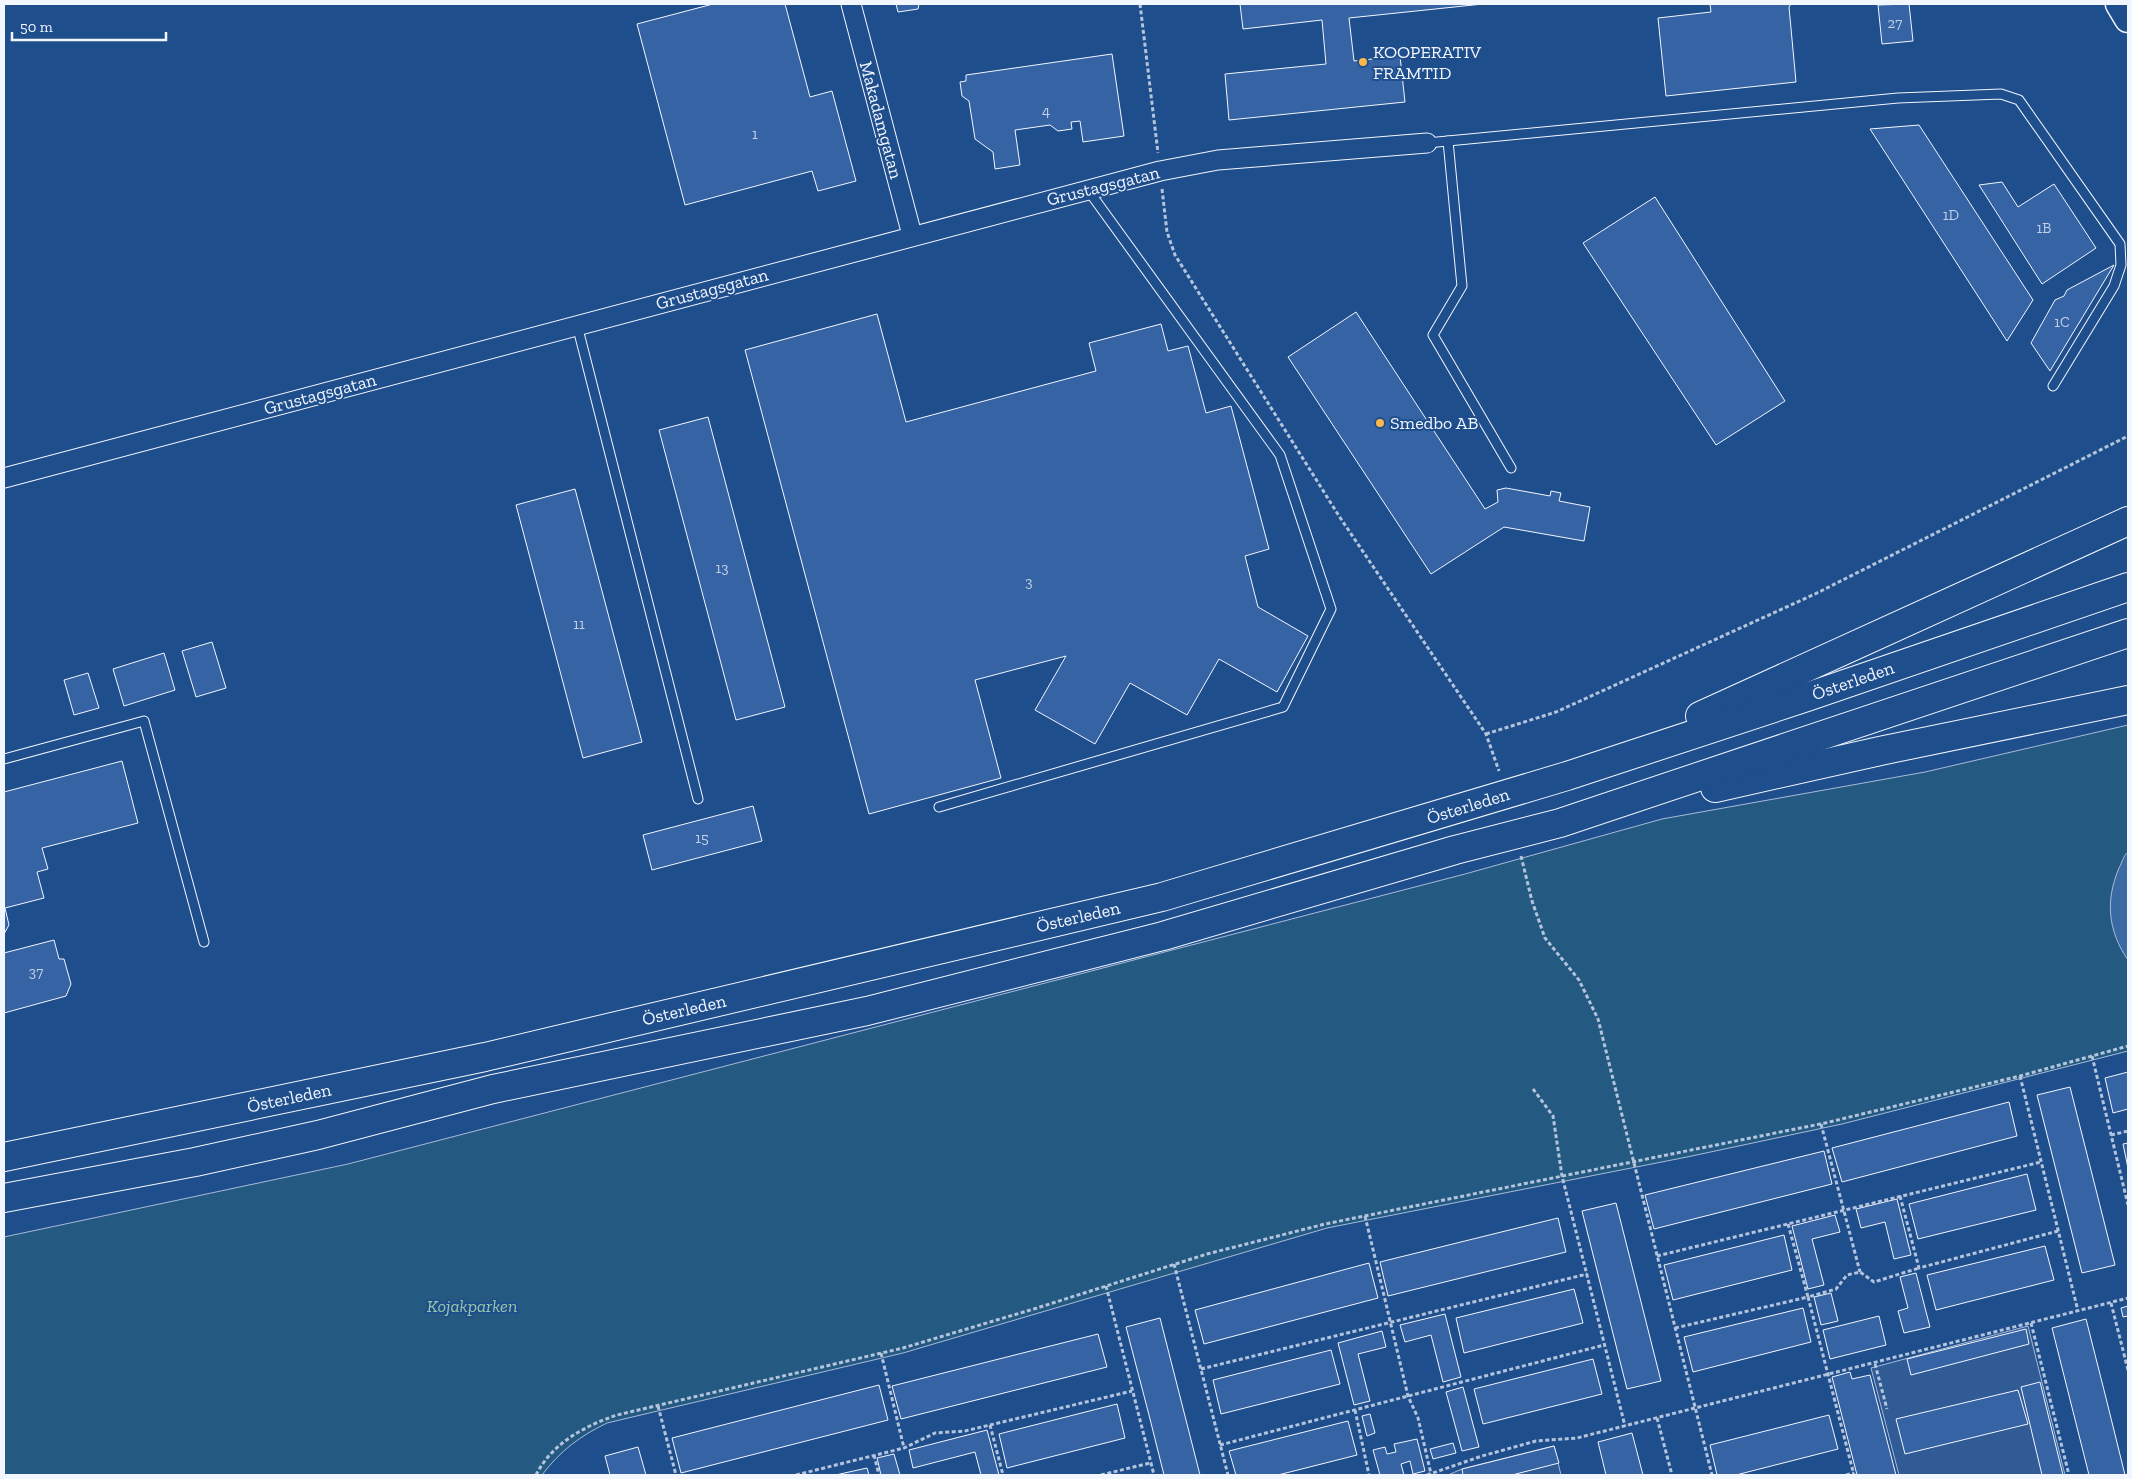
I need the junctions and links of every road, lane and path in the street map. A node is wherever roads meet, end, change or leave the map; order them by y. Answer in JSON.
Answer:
{"nodes":[{"id":1,"x":851,"y":4,"type":"edge"},
{"id":2,"x":1140,"y":4,"type":"edge"},
{"id":3,"x":2119,"y":4,"type":"edge"},
{"id":4,"x":2128,"y":19,"type":"edge"},
{"id":5,"x":1448,"y":141,"type":"junction"},
{"id":6,"x":1428,"y":143,"type":"joint"},
{"id":7,"x":1160,"y":171,"type":"junction"},
{"id":8,"x":1088,"y":190,"type":"junction"},
{"id":9,"x":912,"y":235,"type":"junction"},
{"id":10,"x":576,"y":325,"type":"junction"},
{"id":11,"x":2053,"y":386,"type":"dead end"},
{"id":12,"x":2128,"y":436,"type":"edge"},
{"id":13,"x":1512,"y":468,"type":"dead end"},
{"id":14,"x":4,"y":478,"type":"edge"},
{"id":15,"x":2128,"y":521,"type":"edge"},
{"id":16,"x":2128,"y":586,"type":"edge"},
{"id":17,"x":2128,"y":633,"type":"edge"},
{"id":18,"x":2128,"y":700,"type":"edge"},
{"id":19,"x":1486,"y":734,"type":"junction"},
{"id":20,"x":4,"y":759,"type":"edge"},
{"id":21,"x":1500,"y":774,"type":"dead end"},
{"id":22,"x":1567,"y":776,"type":"junction"},
{"id":23,"x":698,"y":799,"type":"dead end"},
{"id":24,"x":939,"y":807,"type":"dead end"},
{"id":25,"x":1560,"y":823,"type":"junction"},
{"id":26,"x":1521,"y":856,"type":"dead end"},
{"id":27,"x":204,"y":942,"type":"dead end"},
{"id":28,"x":2128,"y":1046,"type":"edge"},
{"id":29,"x":2092,"y":1056,"type":"junction"},
{"id":30,"x":2020,"y":1076,"type":"junction"},
{"id":31,"x":1533,"y":1090,"type":"dead end"},
{"id":32,"x":1821,"y":1124,"type":"junction"},
{"id":33,"x":2128,"y":1131,"type":"edge"},
{"id":34,"x":2111,"y":1136,"type":"junction"},
{"id":35,"x":4,"y":1157,"type":"edge"},
{"id":36,"x":1633,"y":1161,"type":"junction"},
{"id":37,"x":195,"y":1162,"type":"junction"},
{"id":38,"x":2041,"y":1162,"type":"junction"},
{"id":39,"x":1562,"y":1176,"type":"junction"},
{"id":40,"x":1900,"y":1196,"type":"junction"},
{"id":41,"x":4,"y":1198,"type":"edge"},
{"id":42,"x":2128,"y":1205,"type":"edge"},
{"id":43,"x":4,"y":1209,"type":"edge"},
{"id":44,"x":1844,"y":1210,"type":"junction"},
{"id":45,"x":1365,"y":1216,"type":"junction"},
{"id":46,"x":1788,"y":1224,"type":"junction"},
{"id":47,"x":2058,"y":1231,"type":"junction"},
{"id":48,"x":1657,"y":1256,"type":"junction"},
{"id":49,"x":1174,"y":1264,"type":"junction"},
{"id":50,"x":1919,"y":1268,"type":"junction"},
{"id":51,"x":1860,"y":1272,"type":"junction"},
{"id":52,"x":1587,"y":1274,"type":"junction"},
{"id":53,"x":1106,"y":1286,"type":"junction"},
{"id":54,"x":1808,"y":1297,"type":"junction"},
{"id":55,"x":2128,"y":1298,"type":"edge"},
{"id":56,"x":2111,"y":1303,"type":"junction"},
{"id":57,"x":2078,"y":1311,"type":"junction"},
{"id":58,"x":1390,"y":1322,"type":"junction"},
{"id":59,"x":2031,"y":1323,"type":"junction"},
{"id":60,"x":1675,"y":1328,"type":"junction"},
{"id":61,"x":1604,"y":1345,"type":"junction"},
{"id":62,"x":881,"y":1353,"type":"junction"},
{"id":63,"x":1875,"y":1364,"type":"junction"},
{"id":64,"x":1201,"y":1369,"type":"junction"},
{"id":65,"x":2128,"y":1370,"type":"edge"},
{"id":66,"x":1829,"y":1374,"type":"junction"},
{"id":67,"x":1132,"y":1391,"type":"junction"},
{"id":68,"x":1408,"y":1396,"type":"junction"},
{"id":69,"x":658,"y":1405,"type":"junction"},
{"id":70,"x":1695,"y":1408,"type":"junction"},
{"id":71,"x":1887,"y":1409,"type":"dead end"},
{"id":72,"x":1356,"y":1410,"type":"junction"},
{"id":73,"x":1657,"y":1418,"type":"junction"},
{"id":74,"x":990,"y":1425,"type":"junction"},
{"id":75,"x":1625,"y":1426,"type":"junction"},
{"id":76,"x":1220,"y":1445,"type":"junction"},
{"id":77,"x":904,"y":1448,"type":"junction"},
{"id":78,"x":874,"y":1455,"type":"junction"},
{"id":79,"x":1150,"y":1463,"type":"junction"},
{"id":80,"x":1429,"y":1474,"type":"edge"},
{"id":81,"x":1854,"y":1474,"type":"edge"},
{"id":82,"x":536,"y":1475,"type":"edge"},
{"id":83,"x":676,"y":1475,"type":"edge"},
{"id":84,"x":796,"y":1475,"type":"edge"},
{"id":85,"x":879,"y":1475,"type":"edge"},
{"id":86,"x":1003,"y":1475,"type":"edge"},
{"id":87,"x":1101,"y":1475,"type":"edge"},
{"id":88,"x":1154,"y":1475,"type":"edge"},
{"id":89,"x":1228,"y":1475,"type":"edge"},
{"id":90,"x":1369,"y":1475,"type":"edge"},
{"id":91,"x":1672,"y":1475,"type":"edge"},
{"id":92,"x":1712,"y":1475,"type":"edge"},
{"id":93,"x":1846,"y":1475,"type":"edge"},
{"id":94,"x":2068,"y":1475,"type":"edge"}],
"edges":[{"from":1,"to":9,"type":"street","name":"Makadamgatan"},
{"from":2,"to":7,"type":"path"},
{"from":3,"to":4,"type":"main road"},
{"from":5,"to":6,"type":"lane"},
{"from":5,"to":11,"type":"lane"},
{"from":5,"to":13,"type":"lane"},
{"from":6,"to":7,"type":"street","name":"Grustagsgatan"},
{"from":7,"to":8,"type":"street","name":"Grustagsgatan"},
{"from":7,"to":19,"type":"path"},
{"from":8,"to":9,"type":"street","name":"Grustagsgatan"},
{"from":8,"to":24,"type":"lane"},
{"from":9,"to":10,"type":"street","name":"Grustagsgatan"},
{"from":10,"to":14,"type":"street","name":"Grustagsgatan"},
{"from":10,"to":23,"type":"lane"},
{"from":12,"to":19,"type":"path"},
{"from":15,"to":22,"type":"main road"},
{"from":16,"to":22,"type":"main road","name":"Österleden"},
{"from":17,"to":25,"type":"main road"},
{"from":18,"to":25,"type":"main road"},
{"from":19,"to":21,"type":"path"},
{"from":20,"to":27,"type":"lane"},
{"from":22,"to":35,"type":"main road","name":"Österleden"},
{"from":25,"to":37,"type":"main road"},
{"from":26,"to":36,"type":"path"},
{"from":28,"to":29,"type":"path"},
{"from":29,"to":30,"type":"path"},
{"from":29,"to":34,"type":"path"},
{"from":30,"to":32,"type":"path"},
{"from":30,"to":38,"type":"path"},
{"from":31,"to":39,"type":"path"},
{"from":32,"to":36,"type":"path"},
{"from":32,"to":44,"type":"path"},
{"from":33,"to":34,"type":"path"},
{"from":34,"to":42,"type":"path"},
{"from":36,"to":39,"type":"path"},
{"from":36,"to":48,"type":"path"},
{"from":37,"to":41,"type":"main road"},
{"from":37,"to":43,"type":"main road"},
{"from":38,"to":40,"type":"path"},
{"from":38,"to":47,"type":"path"},
{"from":39,"to":45,"type":"path"},
{"from":39,"to":52,"type":"path"},
{"from":40,"to":44,"type":"path"},
{"from":40,"to":50,"type":"path"},
{"from":44,"to":46,"type":"path"},
{"from":44,"to":51,"type":"path"},
{"from":45,"to":49,"type":"path"},
{"from":45,"to":58,"type":"path"},
{"from":46,"to":48,"type":"path"},
{"from":46,"to":54,"type":"path"},
{"from":47,"to":50,"type":"path"},
{"from":47,"to":57,"type":"path"},
{"from":48,"to":60,"type":"path"},
{"from":49,"to":53,"type":"path"},
{"from":49,"to":64,"type":"path"},
{"from":50,"to":51,"type":"path"},
{"from":51,"to":54,"type":"path"},
{"from":52,"to":58,"type":"path"},
{"from":52,"to":61,"type":"path"},
{"from":53,"to":62,"type":"path"},
{"from":53,"to":67,"type":"path"},
{"from":54,"to":60,"type":"path"},
{"from":54,"to":66,"type":"path"},
{"from":55,"to":56,"type":"path"},
{"from":56,"to":57,"type":"path"},
{"from":56,"to":65,"type":"path"},
{"from":57,"to":59,"type":"path"},
{"from":58,"to":64,"type":"path"},
{"from":58,"to":68,"type":"path"},
{"from":59,"to":63,"type":"path"},
{"from":59,"to":94,"type":"path"},
{"from":60,"to":70,"type":"path"},
{"from":61,"to":68,"type":"path"},
{"from":61,"to":75,"type":"path"},
{"from":62,"to":69,"type":"path"},
{"from":62,"to":77,"type":"path"},
{"from":63,"to":66,"type":"path"},
{"from":63,"to":71,"type":"path"},
{"from":64,"to":76,"type":"path"},
{"from":66,"to":70,"type":"path"},
{"from":66,"to":81,"type":"path"},
{"from":67,"to":74,"type":"path"},
{"from":67,"to":79,"type":"path"},
{"from":68,"to":72,"type":"path"},
{"from":68,"to":80,"type":"path"},
{"from":69,"to":82,"type":"path"},
{"from":69,"to":83,"type":"path"},
{"from":70,"to":73,"type":"path"},
{"from":70,"to":92,"type":"path"},
{"from":72,"to":76,"type":"path"},
{"from":72,"to":90,"type":"path"},
{"from":73,"to":75,"type":"path"},
{"from":73,"to":91,"type":"path"},
{"from":74,"to":77,"type":"path"},
{"from":74,"to":86,"type":"path"},
{"from":75,"to":80,"type":"path"},
{"from":76,"to":89,"type":"path"},
{"from":77,"to":78,"type":"path"},
{"from":78,"to":84,"type":"path"},
{"from":78,"to":85,"type":"path"},
{"from":79,"to":87,"type":"path"},
{"from":79,"to":88,"type":"path"},
{"from":81,"to":93,"type":"path"}]}
